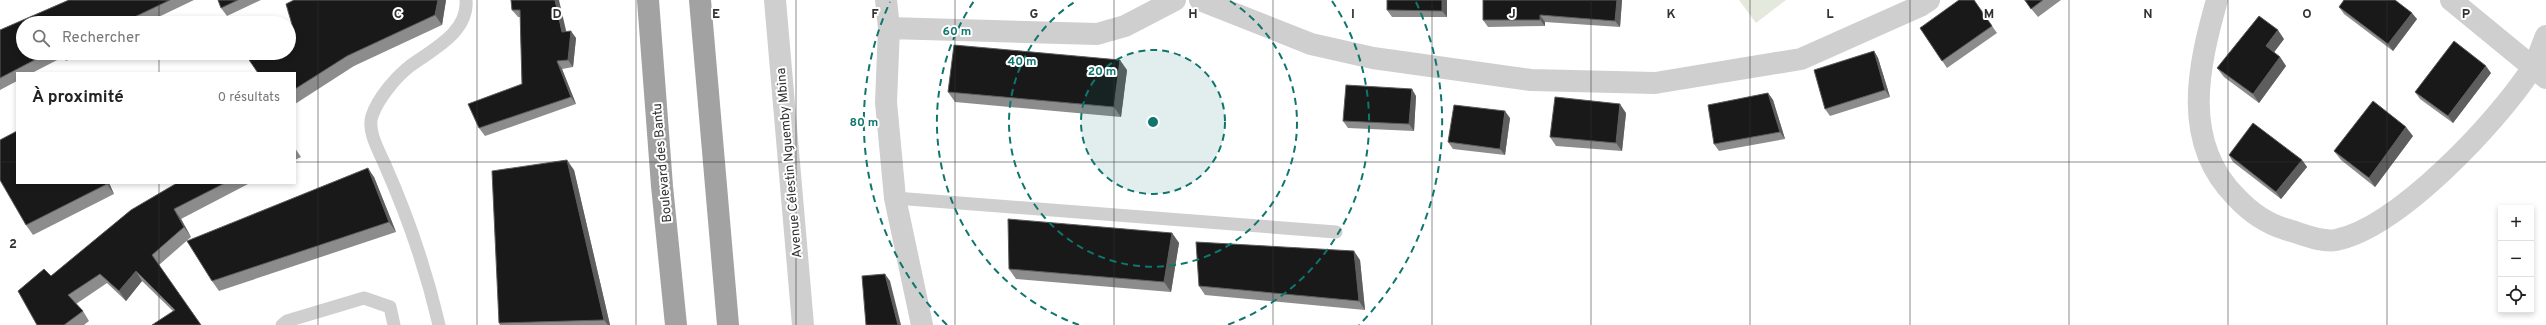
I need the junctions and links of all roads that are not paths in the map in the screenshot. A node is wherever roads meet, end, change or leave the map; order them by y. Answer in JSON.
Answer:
{"nodes":[{"id":1,"x":466,"y":0,"type":"edge"},
{"id":2,"x":648,"y":0,"type":"edge"},
{"id":3,"x":700,"y":0,"type":"edge"},
{"id":4,"x":775,"y":0,"type":"edge"},
{"id":5,"x":886,"y":0,"type":"edge"},
{"id":6,"x":1175,"y":0,"type":"edge"},
{"id":7,"x":1200,"y":0,"type":"edge"},
{"id":8,"x":1929,"y":0,"type":"edge"},
{"id":9,"x":2217,"y":0,"type":"edge"},
{"id":10,"x":2451,"y":0,"type":"edge"},
{"id":11,"x":889,"y":28,"type":"junction"},
{"id":12,"x":2546,"y":36,"type":"edge"},
{"id":13,"x":2539,"y":73,"type":"edge"},
{"id":14,"x":895,"y":198,"type":"junction"},
{"id":15,"x":1336,"y":232,"type":"dead end"},
{"id":16,"x":282,"y":325,"type":"edge"},
{"id":17,"x":394,"y":325,"type":"edge"},
{"id":18,"x":439,"y":325,"type":"edge"},
{"id":19,"x":676,"y":325,"type":"edge"},
{"id":20,"x":728,"y":325,"type":"edge"},
{"id":21,"x":804,"y":325,"type":"edge"},
{"id":22,"x":922,"y":325,"type":"edge"}],
"edges":[{"from":1,"to":18,"type":"lane"},
{"from":2,"to":19,"type":"highway","name":"Boulevard des Bantu"},
{"from":3,"to":20,"type":"highway"},
{"from":4,"to":21,"type":"street","name":"Avenue Célestin Nguemby Mbina"},
{"from":5,"to":11,"type":"street"},
{"from":6,"to":11,"type":"street"},
{"from":7,"to":8,"type":"street"},
{"from":9,"to":13,"type":"street"},
{"from":10,"to":13,"type":"street"},
{"from":11,"to":14,"type":"street"},
{"from":12,"to":13,"type":"street"},
{"from":14,"to":15,"type":"lane"},
{"from":14,"to":22,"type":"street"},
{"from":16,"to":17,"type":"lane"}]}
